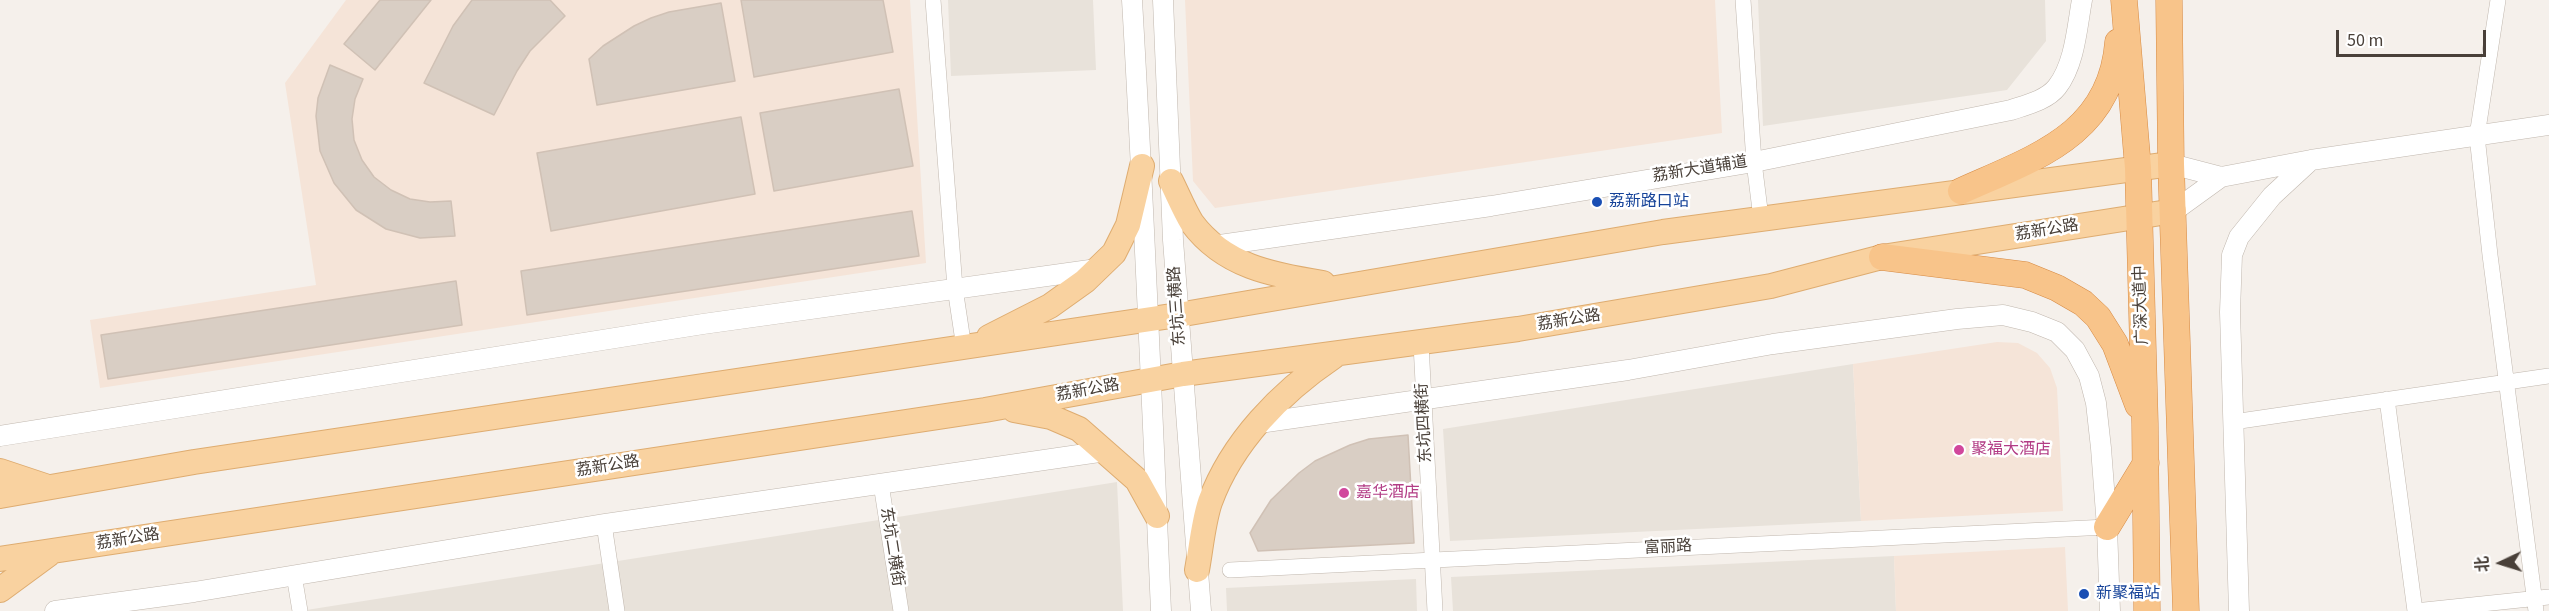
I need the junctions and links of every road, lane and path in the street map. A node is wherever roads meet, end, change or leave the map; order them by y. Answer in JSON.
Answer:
{"nodes":[{"id":1,"x":933,"y":0,"type":"edge"},
{"id":2,"x":1132,"y":0,"type":"edge"},
{"id":3,"x":1163,"y":0,"type":"edge"},
{"id":4,"x":1743,"y":0,"type":"edge"},
{"id":5,"x":2082,"y":0,"type":"edge"},
{"id":6,"x":2123,"y":0,"type":"edge"},
{"id":7,"x":2169,"y":0,"type":"edge"},
{"id":8,"x":2498,"y":0,"type":"edge"},
{"id":9,"x":2549,"y":125,"type":"edge"},
{"id":10,"x":2477,"y":136,"type":"junction"},
{"id":11,"x":2311,"y":160,"type":"junction"},
{"id":12,"x":1754,"y":162,"type":"junction"},
{"id":13,"x":2171,"y":164,"type":"junction"},
{"id":14,"x":1142,"y":166,"type":"junction"},
{"id":15,"x":2138,"y":168,"type":"junction"},
{"id":16,"x":2221,"y":177,"type":"junction"},
{"id":17,"x":1171,"y":181,"type":"junction"},
{"id":18,"x":1961,"y":191,"type":"junction"},
{"id":19,"x":2174,"y":211,"type":"junction"},
{"id":20,"x":2139,"y":216,"type":"junction"},
{"id":21,"x":1761,"y":218,"type":"junction"},
{"id":22,"x":1213,"y":246,"type":"junction"},
{"id":23,"x":1882,"y":257,"type":"junction"},
{"id":24,"x":1097,"y":269,"type":"junction"},
{"id":25,"x":1343,"y":286,"type":"junction"},
{"id":26,"x":955,"y":288,"type":"junction"},
{"id":27,"x":1179,"y":315,"type":"junction"},
{"id":28,"x":1150,"y":319,"type":"junction"},
{"id":29,"x":1421,"y":344,"type":"junction"},
{"id":30,"x":964,"y":348,"type":"junction"},
{"id":31,"x":1336,"y":355,"type":"junction"},
{"id":32,"x":1183,"y":375,"type":"junction"},
{"id":33,"x":2549,"y":376,"type":"edge"},
{"id":34,"x":1150,"y":380,"type":"junction"},
{"id":35,"x":2506,"y":382,"type":"junction"},
{"id":36,"x":1424,"y":399,"type":"junction"},
{"id":37,"x":2387,"y":399,"type":"junction"},
{"id":38,"x":996,"y":408,"type":"junction"},
{"id":39,"x":2233,"y":422,"type":"junction"},
{"id":40,"x":1258,"y":423,"type":"junction"},
{"id":41,"x":2145,"y":424,"type":"junction"},
{"id":42,"x":0,"y":436,"type":"edge"},
{"id":43,"x":1106,"y":451,"type":"junction"},
{"id":44,"x":2146,"y":463,"type":"junction"},
{"id":45,"x":0,"y":471,"type":"edge"},
{"id":46,"x":881,"y":484,"type":"junction"},
{"id":47,"x":50,"y":488,"type":"junction"},
{"id":48,"x":0,"y":495,"type":"edge"},
{"id":49,"x":1157,"y":516,"type":"junction"},
{"id":50,"x":604,"y":524,"type":"junction"},
{"id":51,"x":2107,"y":527,"type":"junction"},
{"id":52,"x":52,"y":552,"type":"junction"},
{"id":53,"x":0,"y":559,"type":"edge"},
{"id":54,"x":1432,"y":560,"type":"junction"},
{"id":55,"x":1197,"y":570,"type":"junction"},
{"id":56,"x":1230,"y":570,"type":"dead end"},
{"id":57,"x":294,"y":575,"type":"junction"},
{"id":58,"x":0,"y":590,"type":"edge"},
{"id":59,"x":2540,"y":603,"type":"edge"},
{"id":60,"x":55,"y":611,"type":"edge"},
{"id":61,"x":300,"y":611,"type":"edge"},
{"id":62,"x":617,"y":611,"type":"edge"},
{"id":63,"x":901,"y":611,"type":"edge"},
{"id":64,"x":1161,"y":611,"type":"edge"},
{"id":65,"x":1201,"y":611,"type":"edge"},
{"id":66,"x":1435,"y":611,"type":"edge"},
{"id":67,"x":2110,"y":611,"type":"edge"},
{"id":68,"x":2147,"y":611,"type":"edge"},
{"id":69,"x":2186,"y":611,"type":"edge"},
{"id":70,"x":2239,"y":611,"type":"edge"},
{"id":71,"x":2415,"y":611,"type":"edge"}],
"edges":[{"from":1,"to":26,"type":"street"},
{"from":2,"to":14,"type":"street","name":"东坑三横路"},
{"from":3,"to":17,"type":"street","name":"东坑三横路"},
{"from":4,"to":12,"type":"street"},
{"from":5,"to":12,"type":"street","name":"荔新大道辅道"},
{"from":6,"to":15,"type":"highway","name":"广深大道中"},
{"from":6,"to":18,"type":"highway"},
{"from":7,"to":13,"type":"highway"},
{"from":8,"to":10,"type":"street"},
{"from":9,"to":10,"type":"street"},
{"from":10,"to":11,"type":"street"},
{"from":10,"to":35,"type":"street"},
{"from":11,"to":16,"type":"street"},
{"from":11,"to":39,"type":"street"},
{"from":12,"to":21,"type":"street"},
{"from":12,"to":22,"type":"street","name":"荔新大道辅道"},
{"from":13,"to":15,"type":"main road"},
{"from":13,"to":16,"type":"street"},
{"from":13,"to":19,"type":"highway"},
{"from":14,"to":24,"type":"main road"},
{"from":14,"to":28,"type":"street","name":"东坑三横路"},
{"from":15,"to":18,"type":"main road"},
{"from":15,"to":20,"type":"highway","name":"广深大道中"},
{"from":16,"to":19,"type":"street"},
{"from":17,"to":22,"type":"main road"},
{"from":17,"to":27,"type":"street","name":"东坑三横路"},
{"from":18,"to":21,"type":"main road"},
{"from":19,"to":20,"type":"main road","name":"荔新公路"},
{"from":19,"to":69,"type":"highway"},
{"from":20,"to":23,"type":"main road","name":"荔新公路"},
{"from":20,"to":41,"type":"highway","name":"广深大道中"},
{"from":21,"to":25,"type":"main road"},
{"from":22,"to":25,"type":"main road"},
{"from":23,"to":29,"type":"main road","name":"荔新公路"},
{"from":23,"to":41,"type":"highway"},
{"from":24,"to":26,"type":"street"},
{"from":24,"to":30,"type":"main road"},
{"from":25,"to":27,"type":"main road"},
{"from":26,"to":30,"type":"street"},
{"from":26,"to":42,"type":"street"},
{"from":27,"to":28,"type":"main road"},
{"from":27,"to":32,"type":"street","name":"东坑三横路"},
{"from":28,"to":30,"type":"main road"},
{"from":28,"to":34,"type":"street","name":"东坑三横路"},
{"from":29,"to":31,"type":"main road","name":"荔新公路"},
{"from":29,"to":36,"type":"street","name":"东坑四横街"},
{"from":30,"to":47,"type":"main road"},
{"from":31,"to":32,"type":"main road","name":"荔新公路"},
{"from":31,"to":40,"type":"main road"},
{"from":32,"to":34,"type":"main road","name":"荔新公路"},
{"from":32,"to":55,"type":"street","name":"东坑三横路"},
{"from":33,"to":35,"type":"street"},
{"from":34,"to":38,"type":"main road","name":"荔新公路"},
{"from":34,"to":49,"type":"street","name":"东坑三横路"},
{"from":35,"to":37,"type":"street"},
{"from":35,"to":59,"type":"street"},
{"from":36,"to":40,"type":"street"},
{"from":36,"to":51,"type":"street"},
{"from":36,"to":54,"type":"street","name":"东坑四横街"},
{"from":37,"to":39,"type":"street"},
{"from":37,"to":71,"type":"street"},
{"from":38,"to":43,"type":"main road"},
{"from":38,"to":52,"type":"main road","name":"荔新公路"},
{"from":39,"to":70,"type":"street"},
{"from":40,"to":55,"type":"main road"},
{"from":41,"to":44,"type":"highway","name":"广深大道中"},
{"from":43,"to":46,"type":"street"},
{"from":43,"to":49,"type":"main road"},
{"from":44,"to":51,"type":"highway"},
{"from":44,"to":68,"type":"highway","name":"广深大道中"},
{"from":45,"to":47,"type":"main road"},
{"from":46,"to":50,"type":"street"},
{"from":46,"to":63,"type":"street","name":"东坑二横街"},
{"from":47,"to":48,"type":"main road"},
{"from":49,"to":64,"type":"street","name":"东坑三横路"},
{"from":50,"to":57,"type":"street"},
{"from":50,"to":62,"type":"street"},
{"from":51,"to":54,"type":"street","name":"富丽路"},
{"from":51,"to":67,"type":"street"},
{"from":52,"to":53,"type":"main road","name":"荔新公路"},
{"from":52,"to":58,"type":"main road"},
{"from":54,"to":56,"type":"street","name":"富丽路"},
{"from":54,"to":66,"type":"street","name":"东坑四横街"},
{"from":55,"to":65,"type":"street","name":"东坑三横路"},
{"from":57,"to":60,"type":"street"},
{"from":57,"to":61,"type":"street"},
{"from":59,"to":71,"type":"street"}]}
